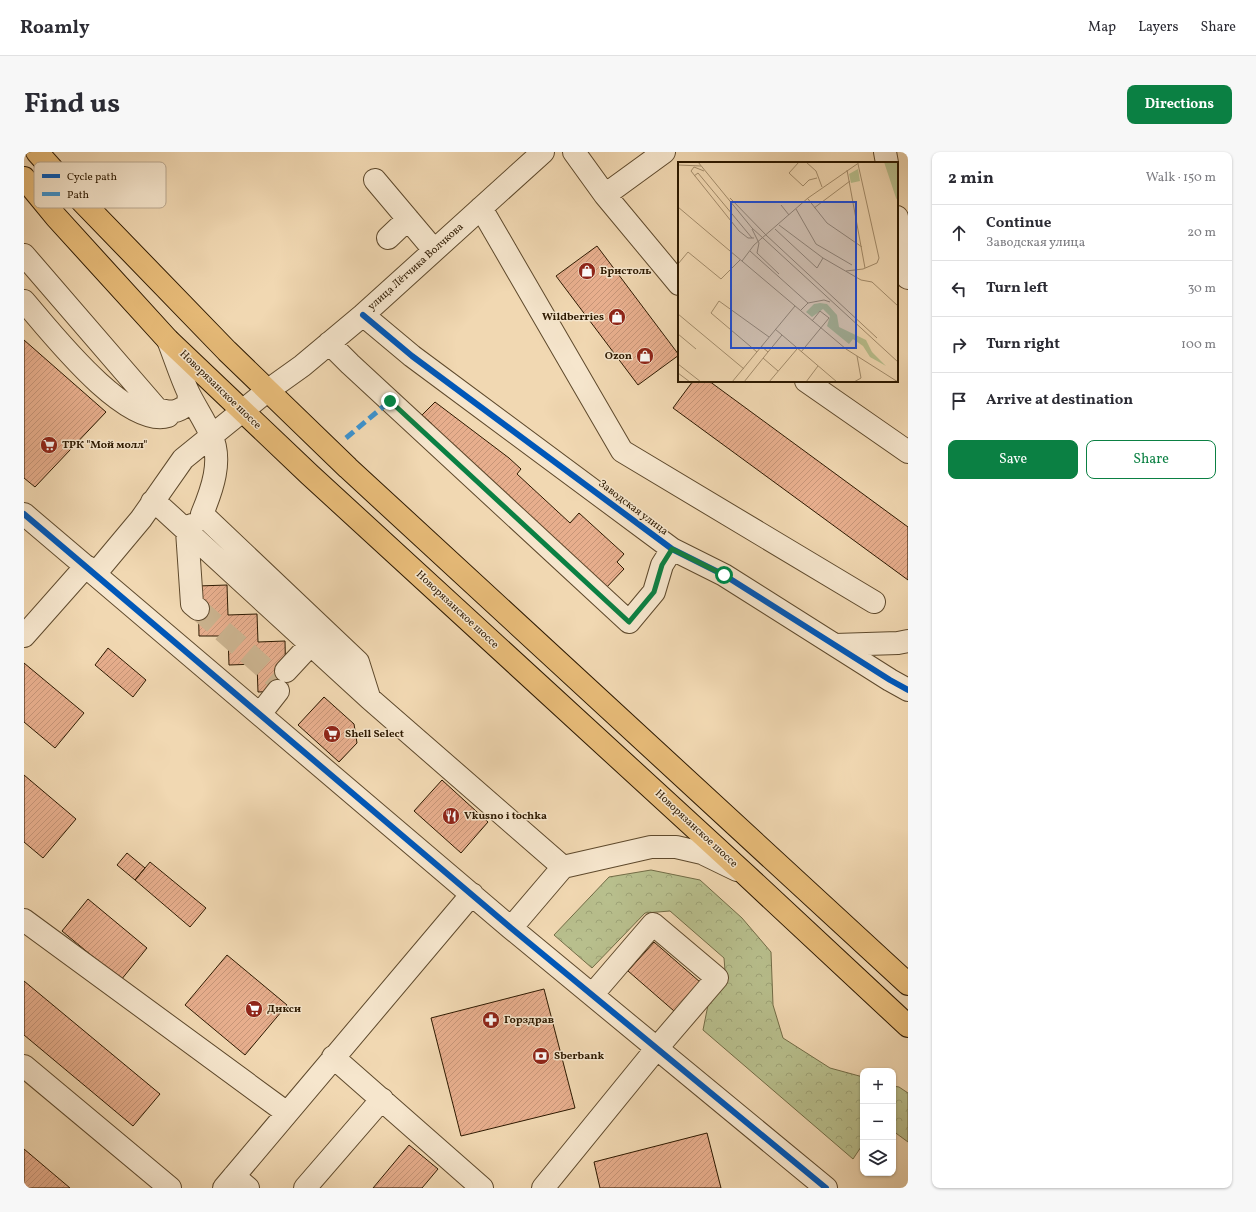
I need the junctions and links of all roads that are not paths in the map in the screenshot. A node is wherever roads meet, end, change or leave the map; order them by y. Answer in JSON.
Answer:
{"nodes":[{"id":1,"x":37,"y":152,"type":"edge"},
{"id":2,"x":543,"y":152,"type":"edge"},
{"id":3,"x":574,"y":152,"type":"edge"},
{"id":4,"x":664,"y":152,"type":"edge"},
{"id":5,"x":885,"y":152,"type":"edge"},
{"id":6,"x":46,"y":162,"type":"edge"},
{"id":7,"x":887,"y":162,"type":"edge"},
{"id":8,"x":24,"y":178,"type":"edge"},
{"id":9,"x":375,"y":180,"type":"dead end"},
{"id":10,"x":34,"y":190,"type":"edge"},
{"id":11,"x":605,"y":196,"type":"junction"},
{"id":12,"x":49,"y":208,"type":"edge"},
{"id":13,"x":89,"y":208,"type":"edge"},
{"id":14,"x":481,"y":208,"type":"junction"},
{"id":15,"x":408,"y":219,"type":"junction"},
{"id":16,"x":898,"y":223,"type":"edge"},
{"id":17,"x":388,"y":238,"type":"dead end"},
{"id":18,"x":434,"y":250,"type":"junction"},
{"id":19,"x":24,"y":255,"type":"edge"},
{"id":20,"x":908,"y":278,"type":"edge"},
{"id":21,"x":678,"y":283,"type":"edge"},
{"id":22,"x":24,"y":301,"type":"edge"},
{"id":23,"x":363,"y":315,"type":"junction"},
{"id":24,"x":168,"y":340,"type":"junction"},
{"id":25,"x":329,"y":343,"type":"junction"},
{"id":26,"x":807,"y":382,"type":"edge"},
{"id":27,"x":267,"y":391,"type":"junction"},
{"id":28,"x":185,"y":402,"type":"junction"},
{"id":29,"x":242,"y":410,"type":"junction"},
{"id":30,"x":212,"y":436,"type":"junction"},
{"id":31,"x":908,"y":452,"type":"edge"},
{"id":32,"x":152,"y":502,"type":"junction"},
{"id":33,"x":24,"y":514,"type":"edge"},
{"id":34,"x":202,"y":514,"type":"junction"},
{"id":35,"x":187,"y":531,"type":"junction"},
{"id":36,"x":672,"y":549,"type":"junction"},
{"id":37,"x":91,"y":570,"type":"junction"},
{"id":38,"x":874,"y":602,"type":"dead end"},
{"id":39,"x":198,"y":609,"type":"tunnel mouth"},
{"id":40,"x":24,"y":636,"type":"edge"},
{"id":41,"x":908,"y":641,"type":"edge"},
{"id":42,"x":311,"y":644,"type":"junction"},
{"id":43,"x":835,"y":645,"type":"junction"},
{"id":44,"x":286,"y":671,"type":"dead end"},
{"id":45,"x":908,"y":690,"type":"edge"},
{"id":46,"x":278,"y":691,"type":"dead end"},
{"id":47,"x":369,"y":698,"type":"junction"},
{"id":48,"x":260,"y":714,"type":"junction"},
{"id":49,"x":563,"y":867,"type":"junction"},
{"id":50,"x":745,"y":874,"type":"junction"},
{"id":51,"x":472,"y":894,"type":"junction"},
{"id":52,"x":24,"y":920,"type":"edge"},
{"id":53,"x":511,"y":928,"type":"junction"},
{"id":54,"x":908,"y":984,"type":"edge"},
{"id":55,"x":592,"y":995,"type":"junction"},
{"id":56,"x":908,"y":1026,"type":"edge"},
{"id":57,"x":657,"y":1048,"type":"junction"},
{"id":58,"x":334,"y":1057,"type":"junction"},
{"id":59,"x":24,"y":1066,"type":"edge"},
{"id":60,"x":382,"y":1099,"type":"junction"},
{"id":61,"x":287,"y":1113,"type":"junction"},
{"id":62,"x":235,"y":1184,"type":"edge"},
{"id":63,"x":170,"y":1188,"type":"edge"},
{"id":64,"x":305,"y":1188,"type":"edge"},
{"id":65,"x":482,"y":1188,"type":"edge"},
{"id":66,"x":543,"y":1188,"type":"edge"},
{"id":67,"x":826,"y":1188,"type":"edge"}],
"edges":[{"from":1,"to":6,"type":"main road"},
{"from":2,"to":14,"type":"street","name":"улица Лётчика Волчкова"},
{"from":3,"to":11,"type":"street"},
{"from":4,"to":11,"type":"street"},
{"from":5,"to":7,"type":"street"},
{"from":8,"to":10,"type":"main road","name":"Новорязанское шоссе"},
{"from":9,"to":15,"type":"street"},
{"from":11,"to":21,"type":"street"},
{"from":12,"to":24,"type":"main road","name":"Новорязанское шоссе"},
{"from":13,"to":27,"type":"main road"},
{"from":14,"to":18,"type":"street","name":"улица Лётчика Волчкова"},
{"from":14,"to":38,"type":"street"},
{"from":15,"to":17,"type":"street"},
{"from":15,"to":18,"type":"street"},
{"from":16,"to":20,"type":"street"},
{"from":18,"to":23,"type":"street","name":"улица Лётчика Волчкова"},
{"from":19,"to":28,"type":"street"},
{"from":22,"to":28,"type":"street"},
{"from":23,"to":25,"type":"street","name":"улица Лётчика Волчкова"},
{"from":23,"to":36,"type":"street","name":"Заводская улица"},
{"from":24,"to":28,"type":"street"},
{"from":24,"to":29,"type":"main road","name":"Новорязанское шоссе"},
{"from":25,"to":27,"type":"street","name":"улица Лётчика Волчкова"},
{"from":25,"to":36,"type":"street"},
{"from":26,"to":31,"type":"street"},
{"from":27,"to":29,"type":"street","name":"улица Лётчика Волчкова"},
{"from":27,"to":54,"type":"main road"},
{"from":28,"to":30,"type":"street"},
{"from":29,"to":30,"type":"street","name":"улица Лётчика Волчкова"},
{"from":29,"to":50,"type":"main road","name":"Новорязанское шоссе"},
{"from":30,"to":32,"type":"street","name":"улица Лётчика Волчкова"},
{"from":30,"to":34,"type":"street"},
{"from":32,"to":35,"type":"street"},
{"from":32,"to":37,"type":"street","name":"улица Лётчика Волчкова"},
{"from":33,"to":37,"type":"street"},
{"from":34,"to":35,"type":"street"},
{"from":34,"to":47,"type":"street"},
{"from":35,"to":39,"type":"street"},
{"from":35,"to":42,"type":"street"},
{"from":36,"to":43,"type":"street","name":"Заводская улица"},
{"from":37,"to":40,"type":"street","name":"улица Лётчика Волчкова"},
{"from":37,"to":48,"type":"street"},
{"from":41,"to":43,"type":"street"},
{"from":42,"to":44,"type":"street"},
{"from":42,"to":47,"type":"street"},
{"from":43,"to":45,"type":"street","name":"Заводская улица"},
{"from":46,"to":48,"type":"street"},
{"from":47,"to":49,"type":"street"},
{"from":48,"to":51,"type":"street"},
{"from":49,"to":50,"type":"street"},
{"from":49,"to":53,"type":"street"},
{"from":50,"to":56,"type":"main road","name":"Новорязанское шоссе"},
{"from":51,"to":53,"type":"street"},
{"from":51,"to":58,"type":"street"},
{"from":52,"to":61,"type":"street"},
{"from":53,"to":55,"type":"street"},
{"from":55,"to":57,"type":"street"},
{"from":55,"to":57,"type":"street"},
{"from":57,"to":66,"type":"street"},
{"from":57,"to":67,"type":"street"},
{"from":58,"to":60,"type":"street"},
{"from":58,"to":61,"type":"street"},
{"from":59,"to":63,"type":"street"},
{"from":60,"to":64,"type":"street"},
{"from":60,"to":65,"type":"street"},
{"from":61,"to":62,"type":"street"}]}
